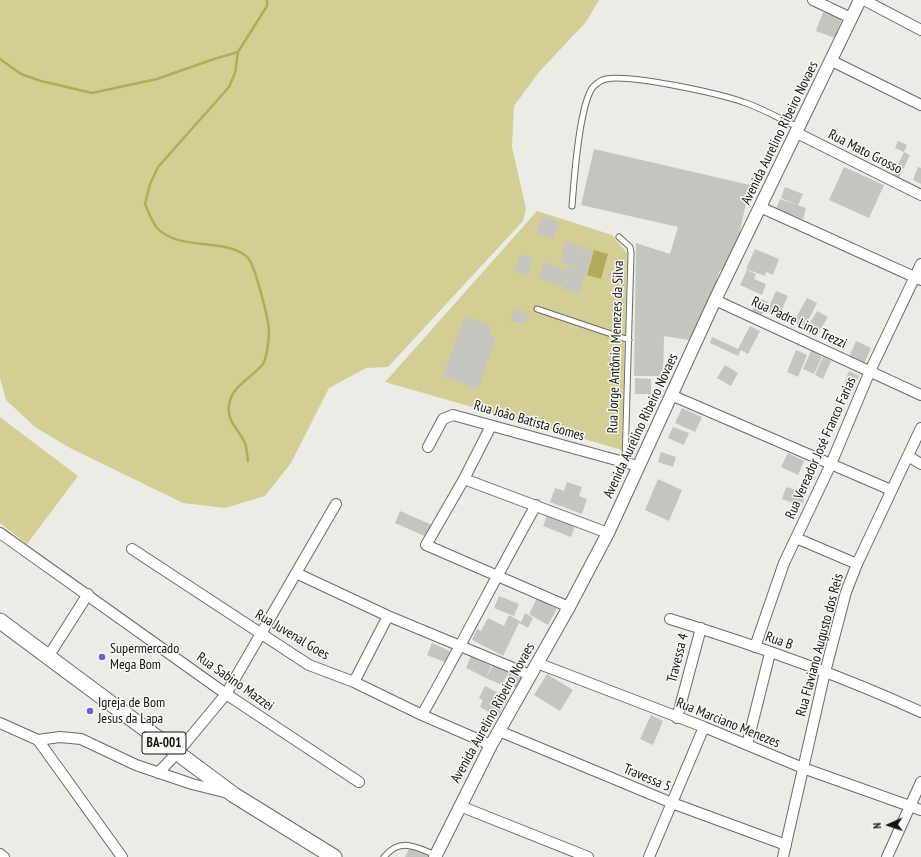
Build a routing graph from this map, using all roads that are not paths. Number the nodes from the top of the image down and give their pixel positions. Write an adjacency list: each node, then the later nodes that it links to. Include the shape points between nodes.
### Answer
1 (813, 0): 4 (street)
2 (860, 0): 4 (street, Avenida Aurelino Ribeiro Novaes)
3 (864, 0): 5 (street)
4 (851, 18): 6 (street, Avenida Aurelino Ribeiro Novaes)
5 (921, 30)
6 (832, 61): 7 (street); 8 (street, Avenida Aurelino Ribeiro Novaes)
7 (921, 105)
8 (798, 130): 9 (street, Rua Mato Grosso); 10 (lane, via 743,102 712,93 640,80 605,79 592,89 585,109 576,156); 11 (street, Avenida Aurelino Ribeiro Novaes)
9 (921, 195)
10 (572, 206)
11 (760, 207): 14 (street); 15 (street, Avenida Aurelino Ribeiro Novaes)
12 (619, 237): 17 (lane, Rua Jorge Antônio Menezes da Silva, via 630,247 631,253)
13 (921, 264): 14 (street, Rua Vereador José Franco Farias)
14 (918, 278): 18 (street, Rua Vereador José Franco Farias)
15 (716, 300): 18 (street, Rua Padre Lino Trezzi); 20 (street, Avenida Aurelino Ribeiro Novaes)
16 (537, 309): 17 (lane)
17 (629, 340): 25 (lane, Rua Jorge Antônio Menezes da Silva)
18 (870, 371): 19 (street, Rua Padre Lino Trezzi); 26 (street, Rua Vereador José Franco Farias)
19 (921, 395)
20 (671, 396): 26 (street); 28 (street, Avenida Aurelino Ribeiro Novaes)
21 (491, 426): 23 (street, Rua João Batista Gomes, via 459,416 446,417); 25 (street, Rua João Batista Gomes); 29 (street)
22 (921, 428): 24 (street, Rua Flaviano Augusto dos Reis)
23 (428, 447)
24 (908, 456): 27 (street); 30 (street, Rua Flaviano Augusto dos Reis)
25 (625, 463): 28 (street, Rua João Batista Gomes)
26 (830, 464): 30 (street); 35 (street, Rua Vereador José Franco Farias)
27 (921, 464)
28 (638, 466): 34 (street, Avenida Aurelino Ribeiro Novaes)
29 (464, 480): 32 (street); 39 (street, via 426,545)
30 (891, 490): 37 (street, Rua Flaviano Augusto dos Reis)
31 (336, 504): 38 (street)
32 (536, 505): 34 (street); 39 (street)
33 (0, 533): 40 (street, Rua Sabino Mazzei)
34 (608, 533): 41 (street, Avenida Aurelino Ribeiro Novaes)
35 (796, 538): 37 (street); 48 (street, Rua Vereador José Franco Farias, via 768,606)
36 (132, 549): 46 (street, Rua Juvenal Goes)
37 (857, 564): 52 (street, Rua Flaviano Augusto dos Reis, via 846,592)
38 (296, 573): 42 (street); 46 (street)
39 (496, 576): 41 (street); 47 (street)
40 (88, 594): 50 (street); 55 (street, Rua Sabino Mazzei)
41 (569, 607): 51 (street, Avenida Aurelino Ribeiro Novaes)
42 (388, 616): 47 (street); 54 (street)
43 (670, 619): 45 (street, Rua B)
44 (0, 621): 50 (main road, BA-001)
45 (701, 628): 48 (street, Rua B); 58 (street, Travessa 4)
46 (260, 634): 54 (street, Rua Juvenal Goes, via 309,664); 55 (street)
47 (461, 646): 53 (street); 57 (street)
48 (755, 647): 49 (street, Rua B)
49 (770, 653): 52 (street, Rua B); 64 (street)
50 (48, 657): 65 (main road, BA-001)
51 (537, 663): 53 (street, Avenida Aurelino Ribeiro Novaes); 58 (street, Rua Marciano Menezes)
52 (825, 672): 56 (street, Rua B); 66 (street, Rua Flaviano Augusto dos Reis)
53 (530, 675): 61 (street, Avenida Aurelino Ribeiro Novaes)
54 (354, 682): 57 (street, Rua Juvenal Goes)
55 (226, 694): 65 (street); 68 (street, Rua Sabino Mazzei)
56 (921, 712)
57 (422, 715): 63 (street, Rua Juvenal Goes)
58 (677, 718): 60 (street, Rua Marciano Menezes)
59 (0, 723): 62 (street)
60 (704, 727): 64 (street, Rua Marciano Menezes); 71 (street)
61 (500, 731): 63 (street, Avenida Aurelino Ribeiro Novaes); 71 (street, Travessa 5)
62 (38, 740): 67 (street, via 60,737 81,739); 79 (street)
63 (491, 745): 73 (street, Avenida Aurelino Ribeiro Novaes)
64 (747, 745): 66 (street, Rua Marciano Menezes)
65 (178, 752): 67 (street); 70 (main road, BA-001)
66 (803, 768): 72 (street, Rua Marciano Menezes); 75 (street, Rua Flaviano Augusto dos Reis)
67 (158, 773): 70 (street)
68 (359, 782)
69 (921, 782): 72 (street)
70 (234, 795): 80 (main road, BA-001)
71 (672, 803): 75 (street, Travessa 5); 83 (street)
72 (910, 805): 74 (street, Rua Marciano Menezes); 85 (street)
73 (460, 806): 77 (street, Avenida Aurelino Ribeiro Novaes); 82 (street)
74 (921, 810)
75 (786, 845): 84 (street, Rua Flaviano Augusto dos Reis)
76 (0, 854): 78 (street)
77 (435, 856): 81 (lane, via 406,845 394,847)
78 (4, 857)
79 (122, 857)
80 (334, 857)
81 (384, 857)
82 (588, 857)
83 (649, 857)
84 (783, 857)
85 (887, 857)

